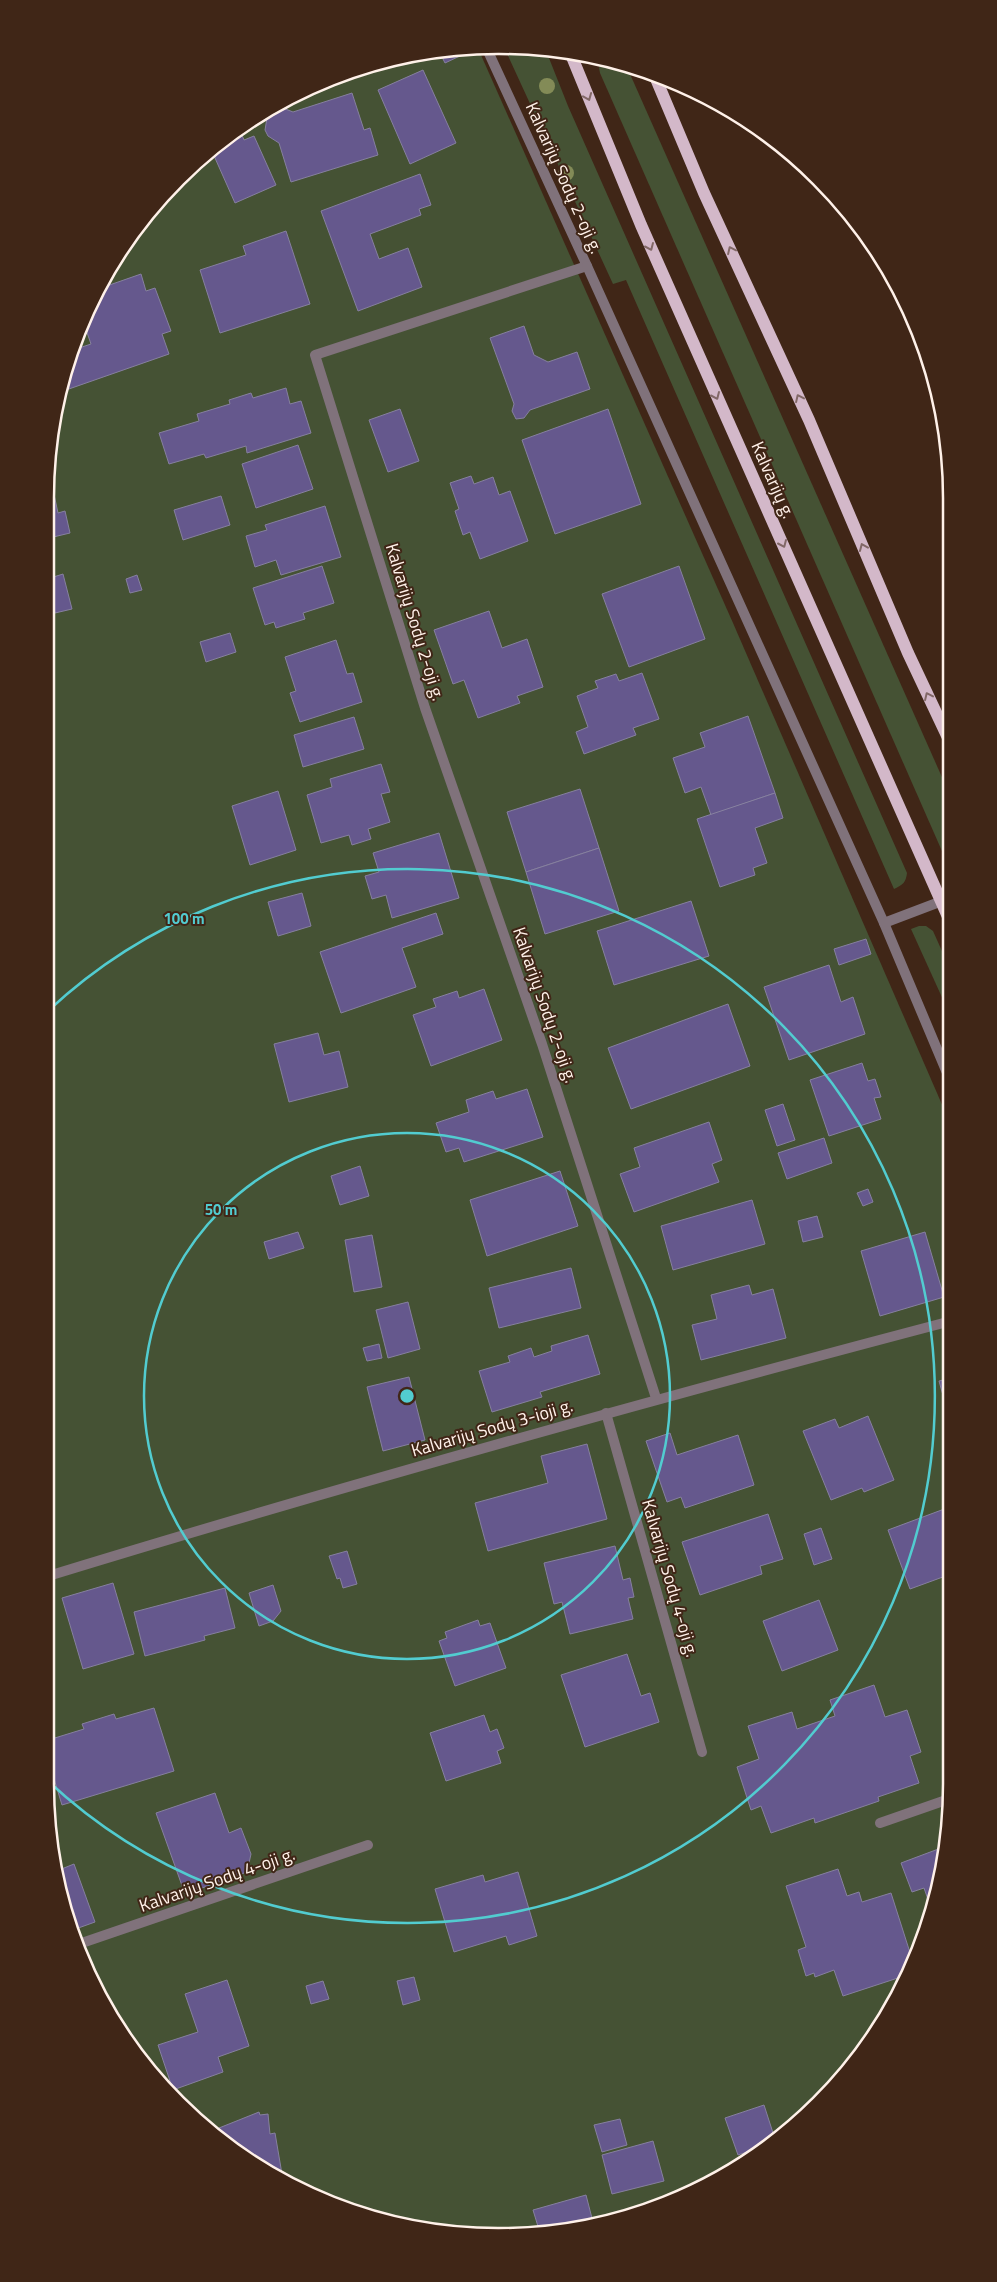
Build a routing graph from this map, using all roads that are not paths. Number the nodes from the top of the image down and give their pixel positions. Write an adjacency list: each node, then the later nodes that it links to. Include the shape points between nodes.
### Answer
1 (490, 54): 4 (street, Kalvarijų Sodų 2-oji g.)
2 (573, 60): 6 (main road, Kalvarijų g., one-way to 6, via 641,225)
3 (658, 84): 5 (main road, one-way to 3)
4 (587, 266): 7 (street); 10 (street, Kalvarijų Sodų 2-oji g., via 315,355 425,708 542,1044)
5 (943, 727)
6 (942, 901): 7 (street)
7 (884, 923): 8 (street)
8 (943, 1063)
9 (943, 1322): 10 (street, Kalvarijų Sodų 3-ioji g.)
10 (656, 1398): 11 (street, Kalvarijų Sodų 3-ioji g.)
11 (606, 1412): 12 (street, Kalvarijų Sodų 3-ioji g.); 13 (street, Kalvarijų Sodų 4-oji g.)
12 (54, 1574)
13 (702, 1752)
14 (942, 1801): 15 (street)
15 (880, 1824)
16 (368, 1845): 17 (street, Kalvarijų Sodų 4-oji g.)
17 (83, 1942)

